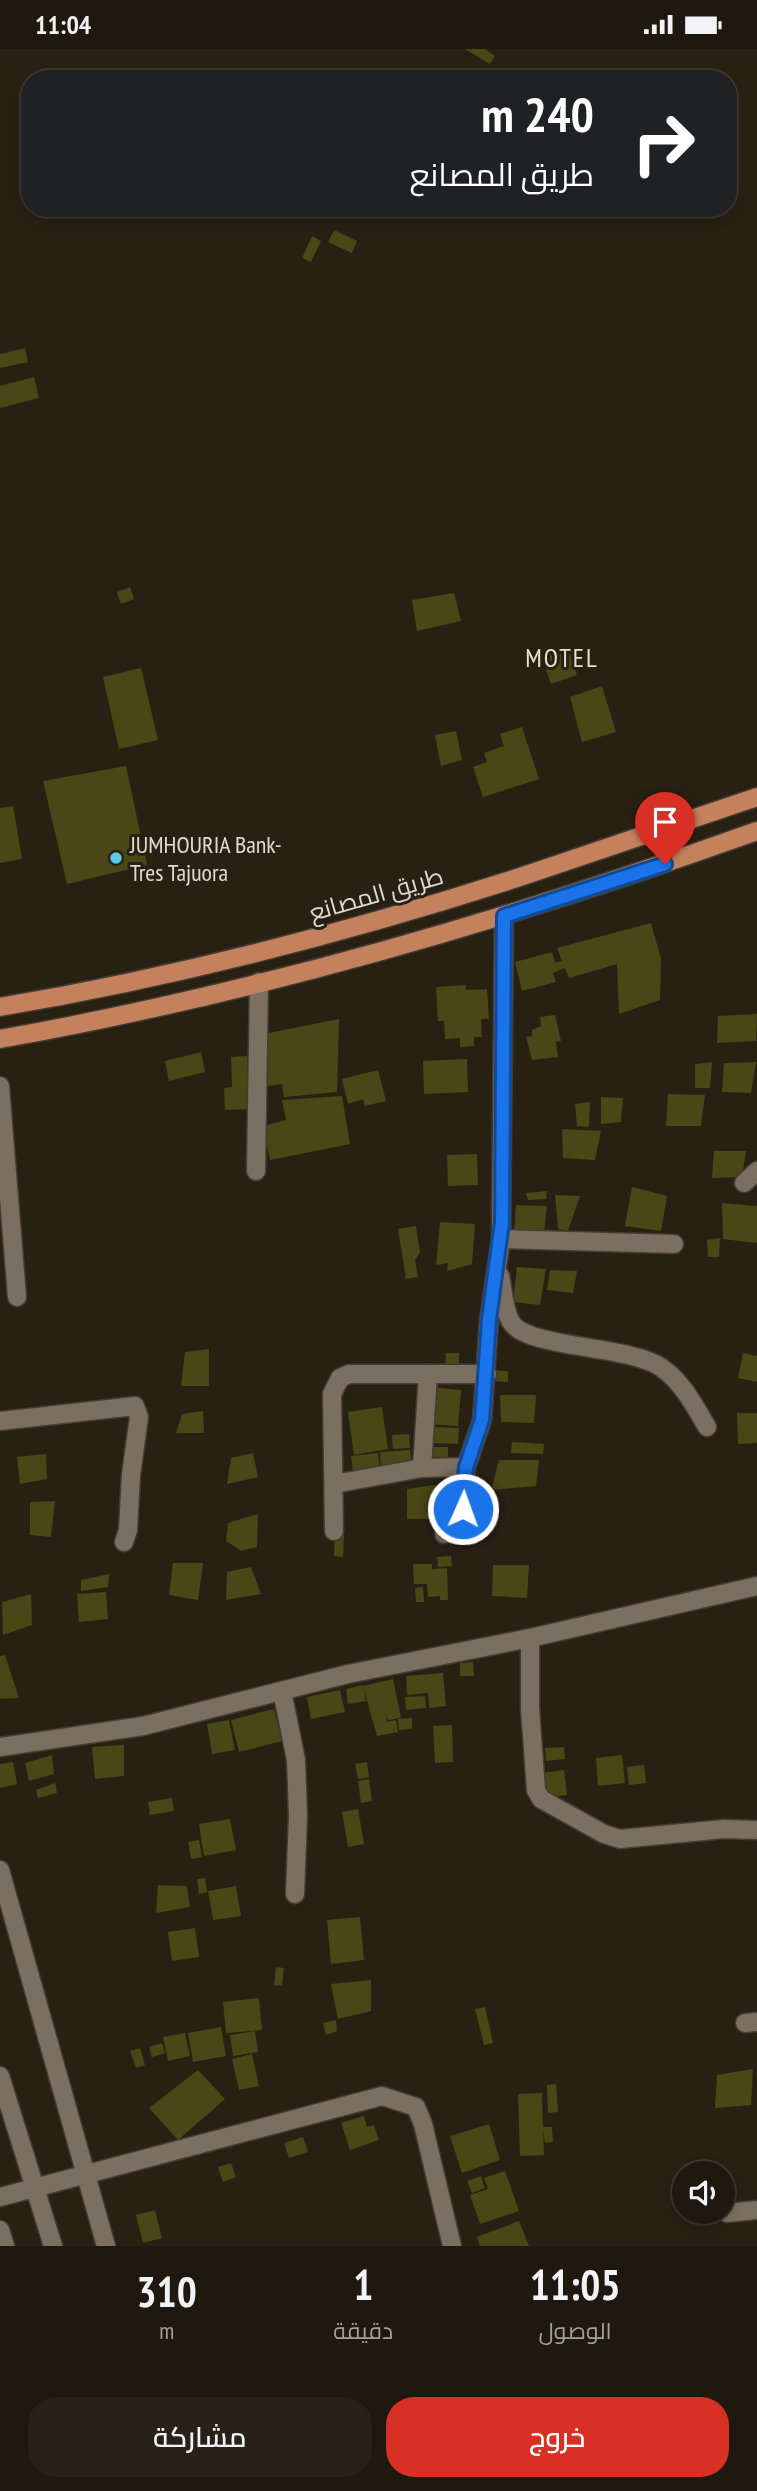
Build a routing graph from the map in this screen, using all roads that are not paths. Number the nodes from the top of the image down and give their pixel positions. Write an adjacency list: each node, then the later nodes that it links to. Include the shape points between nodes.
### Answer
1 (757, 797): 5 (main road, طريق المصانع, via 519,877 256,954)
2 (757, 831): 3 (main road)
3 (504, 916): 4 (main road); 9 (street)
4 (259, 982): 6 (main road); 8 (street)
5 (0, 1007)
6 (0, 1039)
7 (0, 1086): 12 (street)
8 (256, 1171)
9 (501, 1239): 10 (street); 11 (street)
10 (674, 1244)
11 (498, 1265): 14 (street); 16 (street, via 510,1321 517,1329 529,1336 609,1350 661,1366 683,1386)
12 (17, 1297)
13 (428, 1374): 14 (street); 18 (street); 19 (street, via 349,1374 340,1378 332,1394)
14 (487, 1374): 17 (street, via 482,1420)
15 (0, 1421): 22 (street, via 135,1406 139,1417)
16 (707, 1427)
17 (466, 1467): 18 (street); 21 (street, via 463,1509)
18 (422, 1468): 19 (street)
19 (334, 1484): 20 (street)
20 (334, 1531)
21 (444, 1534)
22 (124, 1542)
23 (757, 1585): 24 (street)
24 (530, 1638): 25 (street); 27 (street, via 530,1708 536,1790 541,1799 620,1839)
25 (282, 1691): 26 (street, via 143,1725); 29 (street, via 296,1760)
26 (0, 1747)
27 (757, 1830)
28 (0, 1870): 31 (street)
29 (295, 1894)
30 (0, 2076): 32 (street)
31 (85, 2173): 32 (street); 39 (street); 40 (street, via 382,2096 416,2107)
32 (35, 2188): 33 (street); 38 (street)
33 (0, 2197)
34 (757, 2210): 35 (street)
35 (735, 2212)
36 (0, 2230): 37 (street)
37 (5, 2246)
38 (53, 2246)
39 (106, 2246)
40 (453, 2246)

